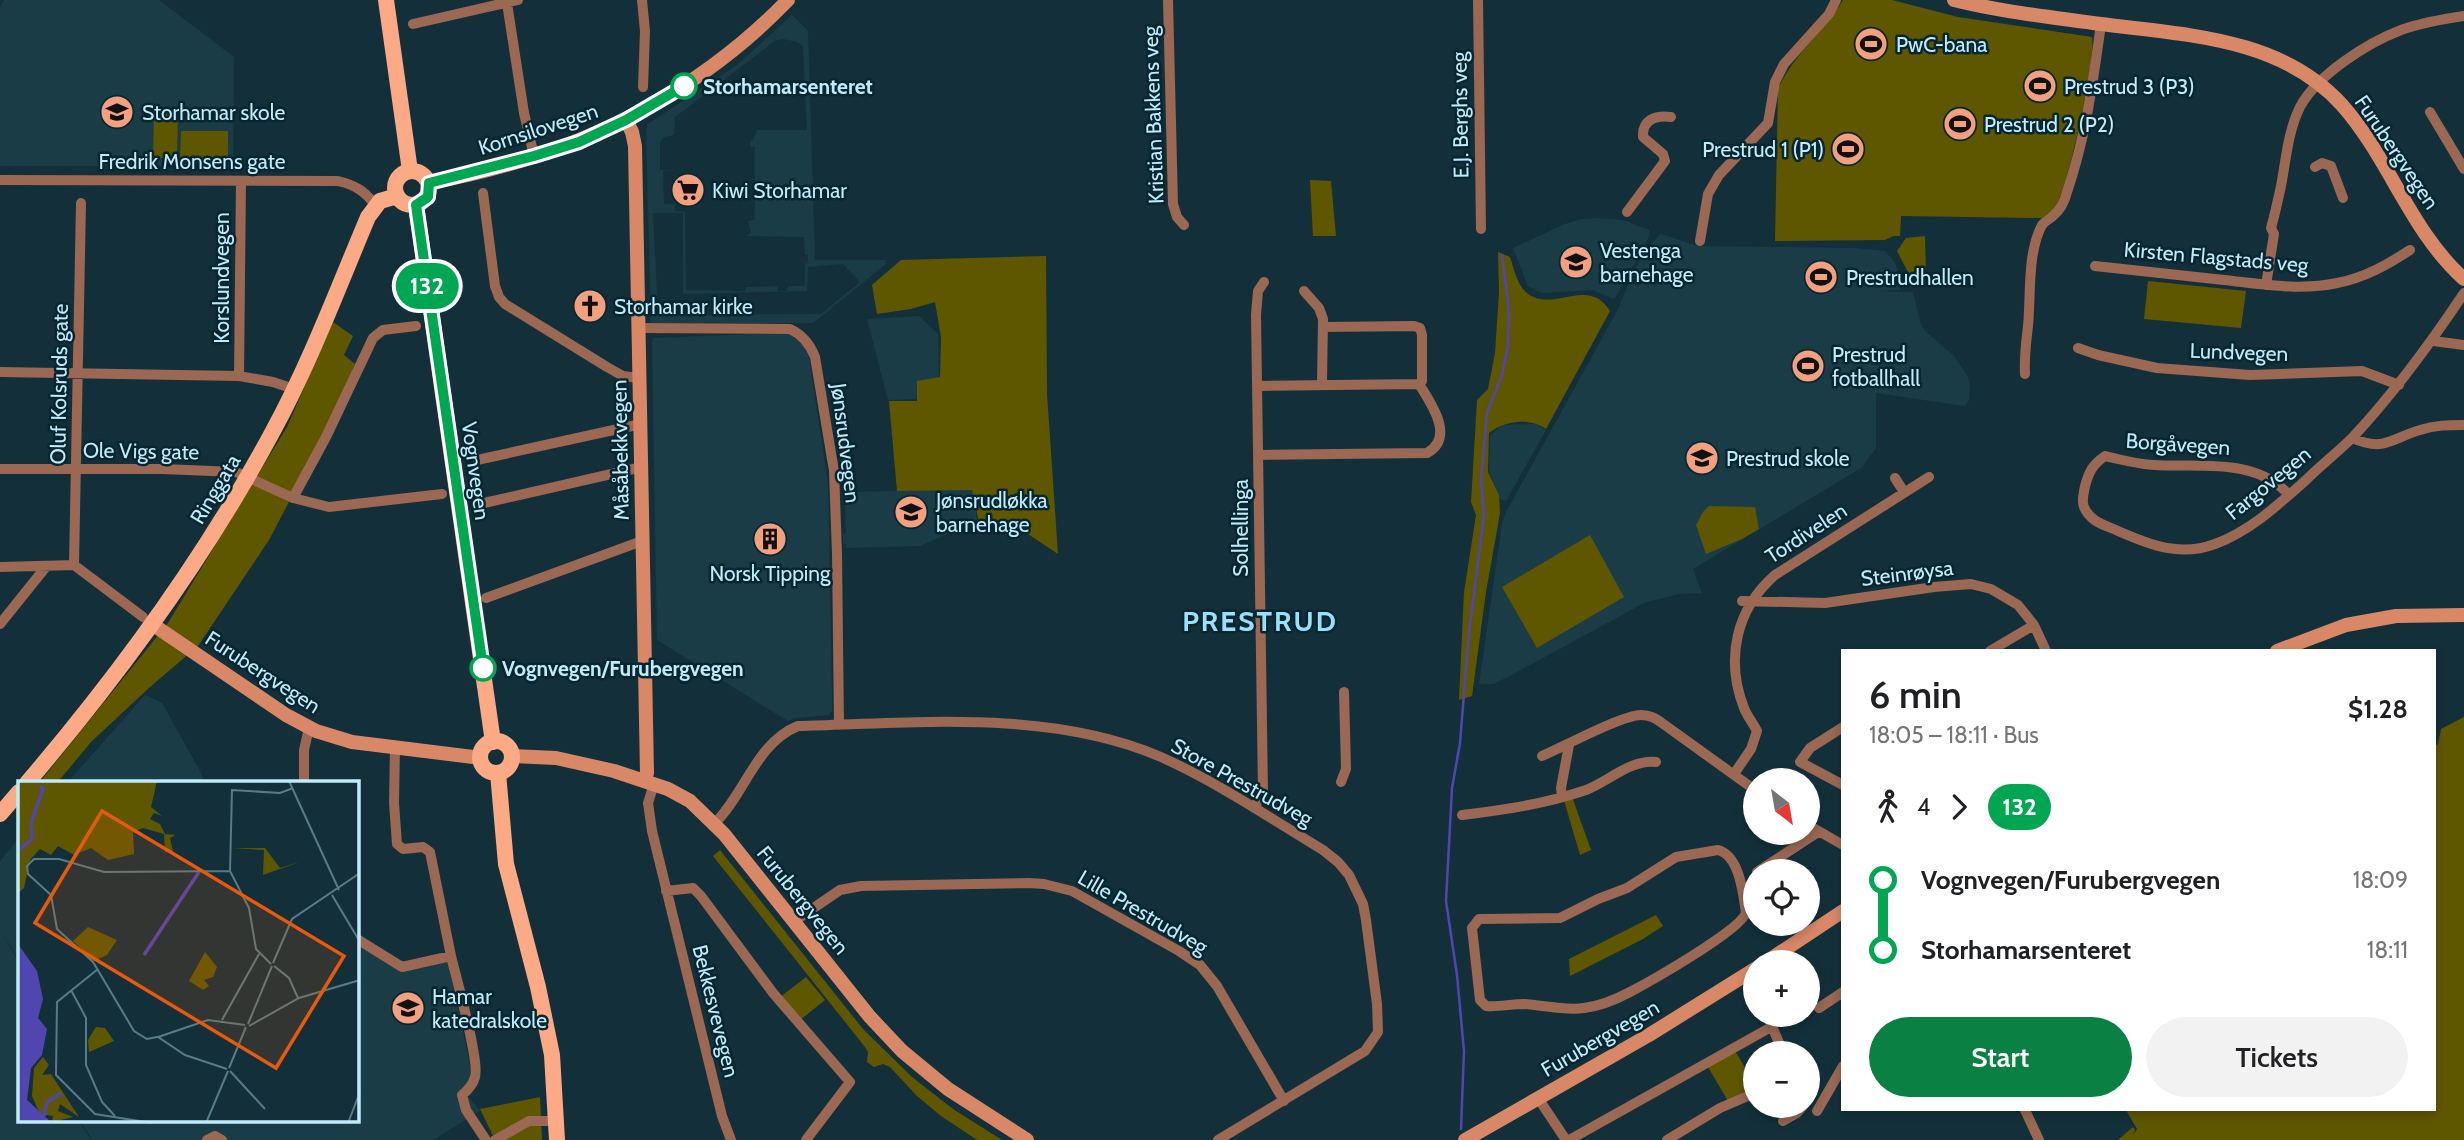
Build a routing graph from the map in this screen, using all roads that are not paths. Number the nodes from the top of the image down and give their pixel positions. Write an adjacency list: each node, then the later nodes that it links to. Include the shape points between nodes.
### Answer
1 (386, 0): 20 (main road)
2 (642, 0): 13 (street)
3 (788, 0): 16 (main road, Kornsilovegen, via 687,84)
4 (1168, 0): 31 (street, Kristian Bakkens veg, via 1173,204)
5 (1478, 0): 32 (street, E.J. Berghs veg)
6 (1836, 0): 33 (street, via 1784,64 1775,82 1768,122 1707,194)
7 (1954, 0): 11 (main road, Furubergvegen)
8 (512, 1): 10 (street); 17 (street, via 524,113)
9 (2464, 16): 12 (street, via 2401,30 2358,53)
10 (413, 24)
11 (2101, 24): 12 (main road, Furubergvegen, via 2250,48 2281,60); 49 (street, via 2077,160 2062,205 2043,224 2036,247)
12 (2318, 84): 36 (main road, Furubergvegen, via 2353,118 2433,244); 38 (street, via 2300,107 2291,132 2271,228 2274,234)
13 (643, 87)
14 (2430, 112): 19 (street)
15 (1671, 117): 30 (street, via 1655,116 1643,128 1643,137 1663,153 1665,161)
16 (626, 120): 17 (main road, Kornsilovegen); 43 (main road, Måsåbekkvegen, via 635,146)
17 (534, 156): 23 (main road, Kornsilovegen)
18 (2315, 167): 26 (street, via 2322,163 2331,166)
19 (2464, 169)
20 (410, 171): 23 (main road, via 421,173); 25 (main road, via 396,181)
21 (0, 180): 22 (street, Fredrik Monsens gate)
22 (241, 181): 28 (street, Fredrik Monsens gate, via 338,181 354,185); 50 (street, Korslundvegen)
23 (429, 183): 29 (main road, via 428,197)
24 (483, 193): 51 (street, via 499,297 615,372)
25 (397, 196): 28 (main road); 29 (main road)
26 (2343, 198)
27 (80, 203): 48 (street, Oluf Kolsruds gate)
28 (375, 205): 56 (main road, Ringgata)
29 (416, 205): 91 (main road, Vognvegen)
30 (1627, 212)
31 (1184, 225)
32 (1481, 229)
33 (1700, 241)
34 (2410, 250): 38 (street, Kirsten Flagstads veg, via 2375,271 2336,283)
35 (2095, 266): 38 (street, Kirsten Flagstads veg)
36 (2464, 279)
37 (1264, 282): 55 (street, Solhellinga, via 1256,315)
38 (2266, 285)
39 (1304, 291): 42 (street, via 1319,308)
40 (2464, 293): 44 (street, Fargovegen)
41 (416, 326): 72 (street, via 383,330 373,338)
42 (1323, 327): 52 (street); 53 (street, via 1420,328 1423,377)
43 (638, 328): 51 (main road, Måsåbekkvegen); 88 (street, Jønsrudvegen, via 790,329 812,349 834,471)
44 (2432, 341): 45 (street); 54 (street, Fargovegen)
45 (2464, 345)
46 (2078, 348): 54 (street, Lundvegen, via 2157,368 2250,374 2362,371)
47 (0, 372): 48 (street)
48 (78, 374): 50 (street); 65 (street, Oluf Kolsruds gate)
49 (2025, 374)
50 (239, 376): 56 (street)
51 (639, 378): 57 (main road, Måsåbekkvegen)
52 (1322, 384): 53 (street); 55 (street)
53 (1419, 384): 60 (street, Solhellinga, via 1440,427 1438,443 1427,453)
54 (2399, 385): 59 (street, Fargovegen)
55 (1258, 386): 60 (street, Solhellinga)
56 (294, 389): 66 (main road, Ringgata)
57 (641, 424): 61 (street); 63 (main road, Måsåbekkvegen)
58 (2464, 425): 59 (street, via 2420,430 2376,445)
59 (2351, 438): 71 (street, Fargovegen)
60 (1259, 455): 108 (street, Solhellinga, via 1263,792)
61 (477, 460)
62 (2099, 460): 71 (street, Borgåvegen, via 2105,456 2152,465 2241,468); 71 (street, Fargovegen, via 2090,470 2084,508 2099,523 2161,548 2201,548 2229,539)
63 (642, 467): 73 (street); 74 (main road, Måsåbekkvegen)
64 (0, 469): 65 (street, Ole Vigs gate)
65 (77, 470): 66 (street, Ole Vigs gate, via 202,470); 75 (street, Oluf Kolsruds gate)
66 (248, 477): 72 (street, Ole Vigs gate); 81 (main road, Ringgata, via 202,552)
67 (1929, 477): 69 (street, Tordivelen)
68 (1895, 478): 69 (street)
69 (1904, 492): 79 (street, Tordivelen, via 1775,575)
70 (442, 494): 72 (street, Ole Vigs gate, via 329,507)
71 (2289, 495)
72 (293, 498)
73 (484, 503)
74 (642, 541): 78 (street); 103 (main road, Måsåbekkvegen)
75 (74, 565): 77 (street); 81 (street)
76 (0, 567): 77 (street)
77 (45, 568): 82 (street)
78 (486, 598)
79 (1747, 601): 83 (street, Steinrøysa, via 1825,603 1971,584 1992,589 2018,605); 99 (street, Tordivelen, via 1734,665 1745,709 1757,731)
80 (2464, 615): 86 (main road, via 2417,614 2346,625)
81 (148, 620): 89 (main road, Furubergvegen); 100 (main road, Ringgata)
82 (0, 624)
83 (2034, 625): 84 (street); 85 (street, Steinrøysa)
84 (1993, 649)
85 (2045, 649)
86 (2282, 649)
87 (1344, 692): 104 (street, via 1346,769)
88 (839, 725): 108 (street, Store Prestrudveg, via 1010,723 1090,734 1160,757); 111 (street, Store Prestrudveg, via 798,726 775,739 732,806)
89 (309, 728): 93 (main road, Furubergvegen, via 340,739); 101 (street)
90 (1841, 728): 105 (street, via 1810,748 1800,762)
91 (493, 742): 94 (main road, via 506,745); 96 (main road, via 485,746)
92 (1569, 745): 95 (street); 99 (street, via 1633,716 1652,717); 107 (street)
93 (395, 748): 96 (main road, Furubergvegen); 123 (street, via 397,844 430,852)
94 (512, 756): 98 (main road, via 509,768); 103 (main road, Furubergvegen, via 556,758)
95 (1542, 757)
96 (481, 758): 98 (main road, via 486,769)
97 (1656, 762): 107 (street, via 1642,762)
98 (498, 773): 135 (main road, via 506,864 547,1025)
99 (1734, 774): 102 (street)
100 (28, 781)
101 (304, 781)
102 (1743, 781)
103 (649, 782): 111 (main road, Furubergvegen, via 690,801); 118 (street, Bekkesvevegen, via 652,831)
104 (1341, 782)
105 (1841, 784)
106 (18, 793): 109 (main road)
107 (1562, 797): 110 (street)
108 (1254, 808): 131 (street, Store Prestrudveg, via 1323,850 1349,875 1363,904 1377,1004 1378,1032 1365,1051)
109 (0, 814)
110 (1462, 815)
111 (714, 824): 120 (main road, Furubergvegen)
112 (1820, 833): 113 (street)
113 (1841, 844)
114 (1798, 845): 115 (street)
115 (1776, 859)
116 (1743, 879): 117 (street)
117 (1739, 881): 117 (street, via 1724,851 1701,851 1676,857 1627,888 1560,918 1479,919 1472,928 1480,1000 1486,1006 1580,1009 1630,992 1700,951 1744,918)
118 (666, 891): 142 (street, Bekkesvevegen); 143 (street, Bekkesvevegen, via 693,888 701,896 765,984 850,1082)
119 (1841, 912): 122 (main road)
120 (793, 922): 131 (street, Lille Prestrudveg, via 840,890 861,886 1029,883 1072,891 1180,951 1207,972); 144 (main road, Furubergvegen, via 902,1051 948,1089)
121 (359, 940): 123 (street, via 402,967)
122 (1784, 950)
123 (452, 956): 139 (street, via 475,1057 476,1076 462,1095 466,1110)
124 (1743, 977): 129 (main road, Furubergvegen)
125 (1841, 993): 126 (street)
126 (1820, 1007)
127 (1771, 1027): 147 (street)
128 (1841, 1069): 132 (street)
129 (1538, 1098): 146 (main road, Furubergvegen); 147 (street)
130 (1743, 1098): 148 (street)
131 (1284, 1101): 145 (street, Store Prestrudveg)
132 (1820, 1106)
133 (2025, 1111): 149 (street)
134 (1788, 1118): 136 (street)
135 (557, 1121): 140 (street, via 529,1121); 141 (main road)
136 (1783, 1121)
137 (207, 1140): 138 (street, via 215,1136)
138 (222, 1140)
139 (486, 1140)
140 (495, 1140)
141 (557, 1140)
142 (731, 1140)
143 (806, 1140)
144 (1027, 1140)
145 (1218, 1140)
146 (1465, 1140)
147 (1567, 1140)
148 (1667, 1140)
149 (2039, 1140)

